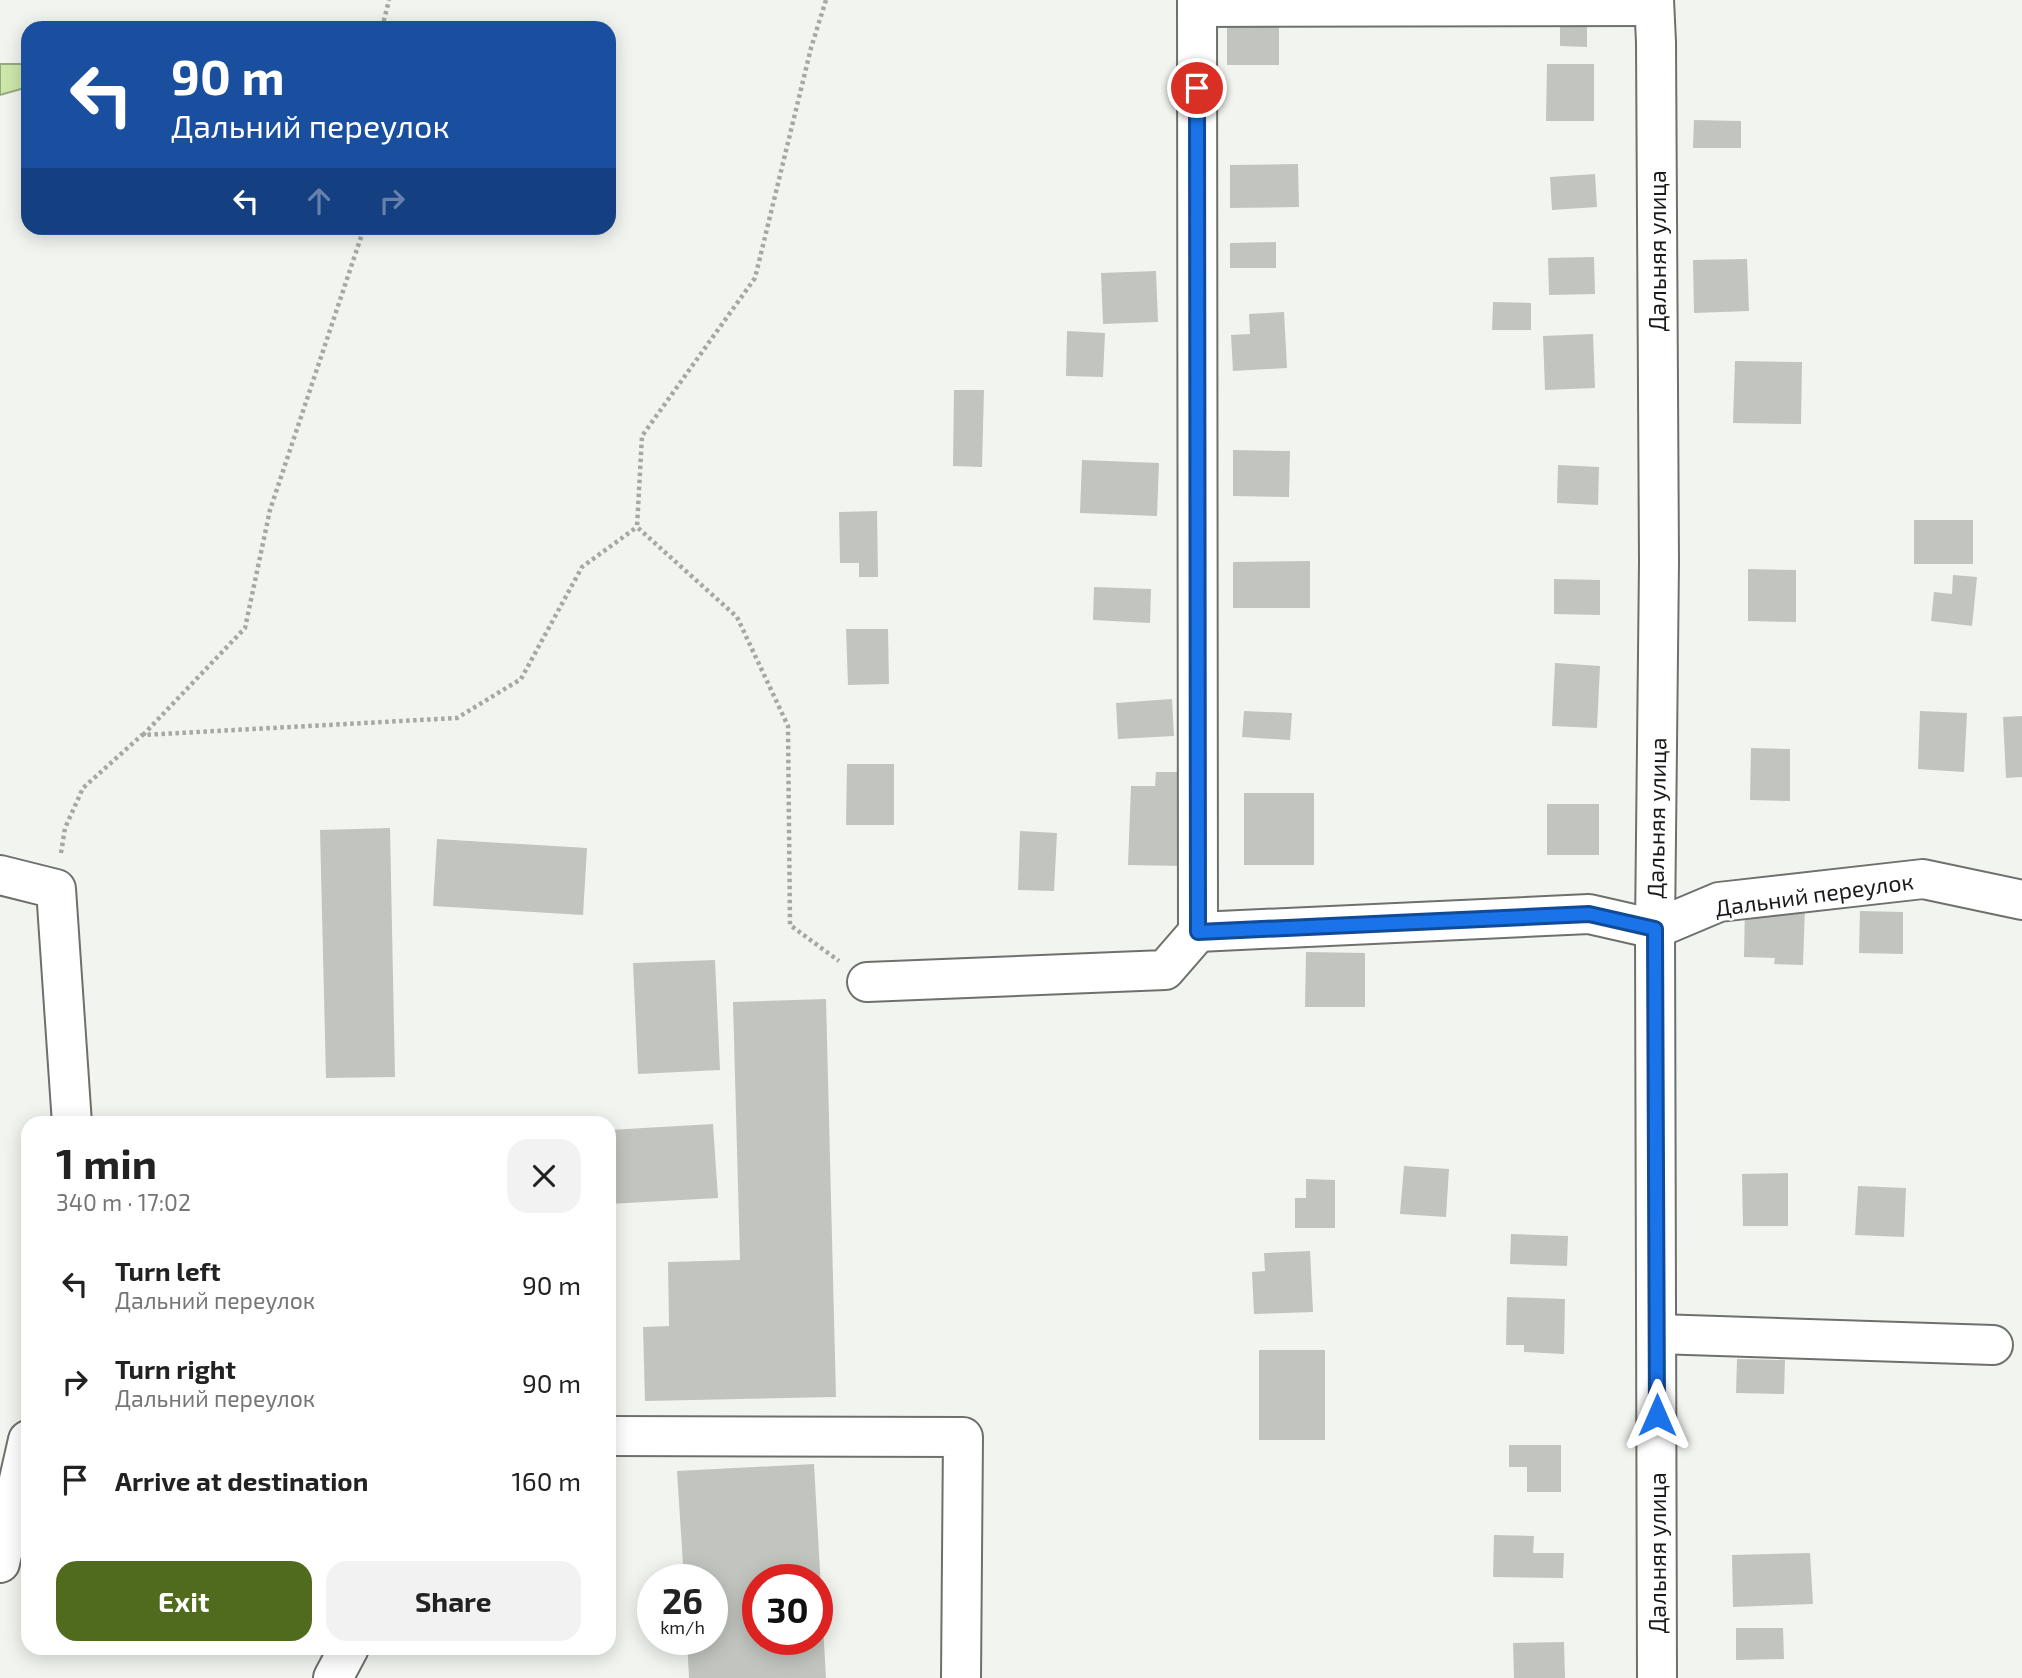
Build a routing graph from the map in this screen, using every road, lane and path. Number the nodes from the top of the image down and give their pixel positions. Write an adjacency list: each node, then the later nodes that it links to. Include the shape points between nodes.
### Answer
1 (389, 0): 5 (path)
2 (826, 0): 7 (path, via 755,278 642,436)
3 (1197, 3): 4 (street); 13 (street)
4 (1654, 3): 12 (street, Дальняя улица, via 1659,535)
5 (384, 21)
6 (362, 235): 8 (path, via 270,510 245,628)
7 (637, 527): 8 (path, via 582,567 521,679 457,718); 14 (path, via 737,617 788,726 790,925)
8 (142, 735): 10 (path, via 83,788 65,828)
9 (0, 875): 10 (street)
10 (56, 889): 15 (street)
11 (2022, 900): 12 (street, Дальний переулок, via 1923,879 1719,902)
12 (1655, 929): 13 (street, via 1589,914); 16 (street, Дальняя улица)
13 (1198, 932): 14 (street, via 1165,970)
14 (867, 982)
15 (71, 1116)
16 (1657, 1334): 17 (street); 24 (street, Дальняя улица)
17 (1993, 1345)
18 (616, 1436): 23 (street, via 963,1437)
19 (21, 1471): 20 (street)
20 (0, 1563)
21 (345, 1655): 22 (street)
22 (333, 1678)
23 (961, 1678)
24 (1657, 1678)

